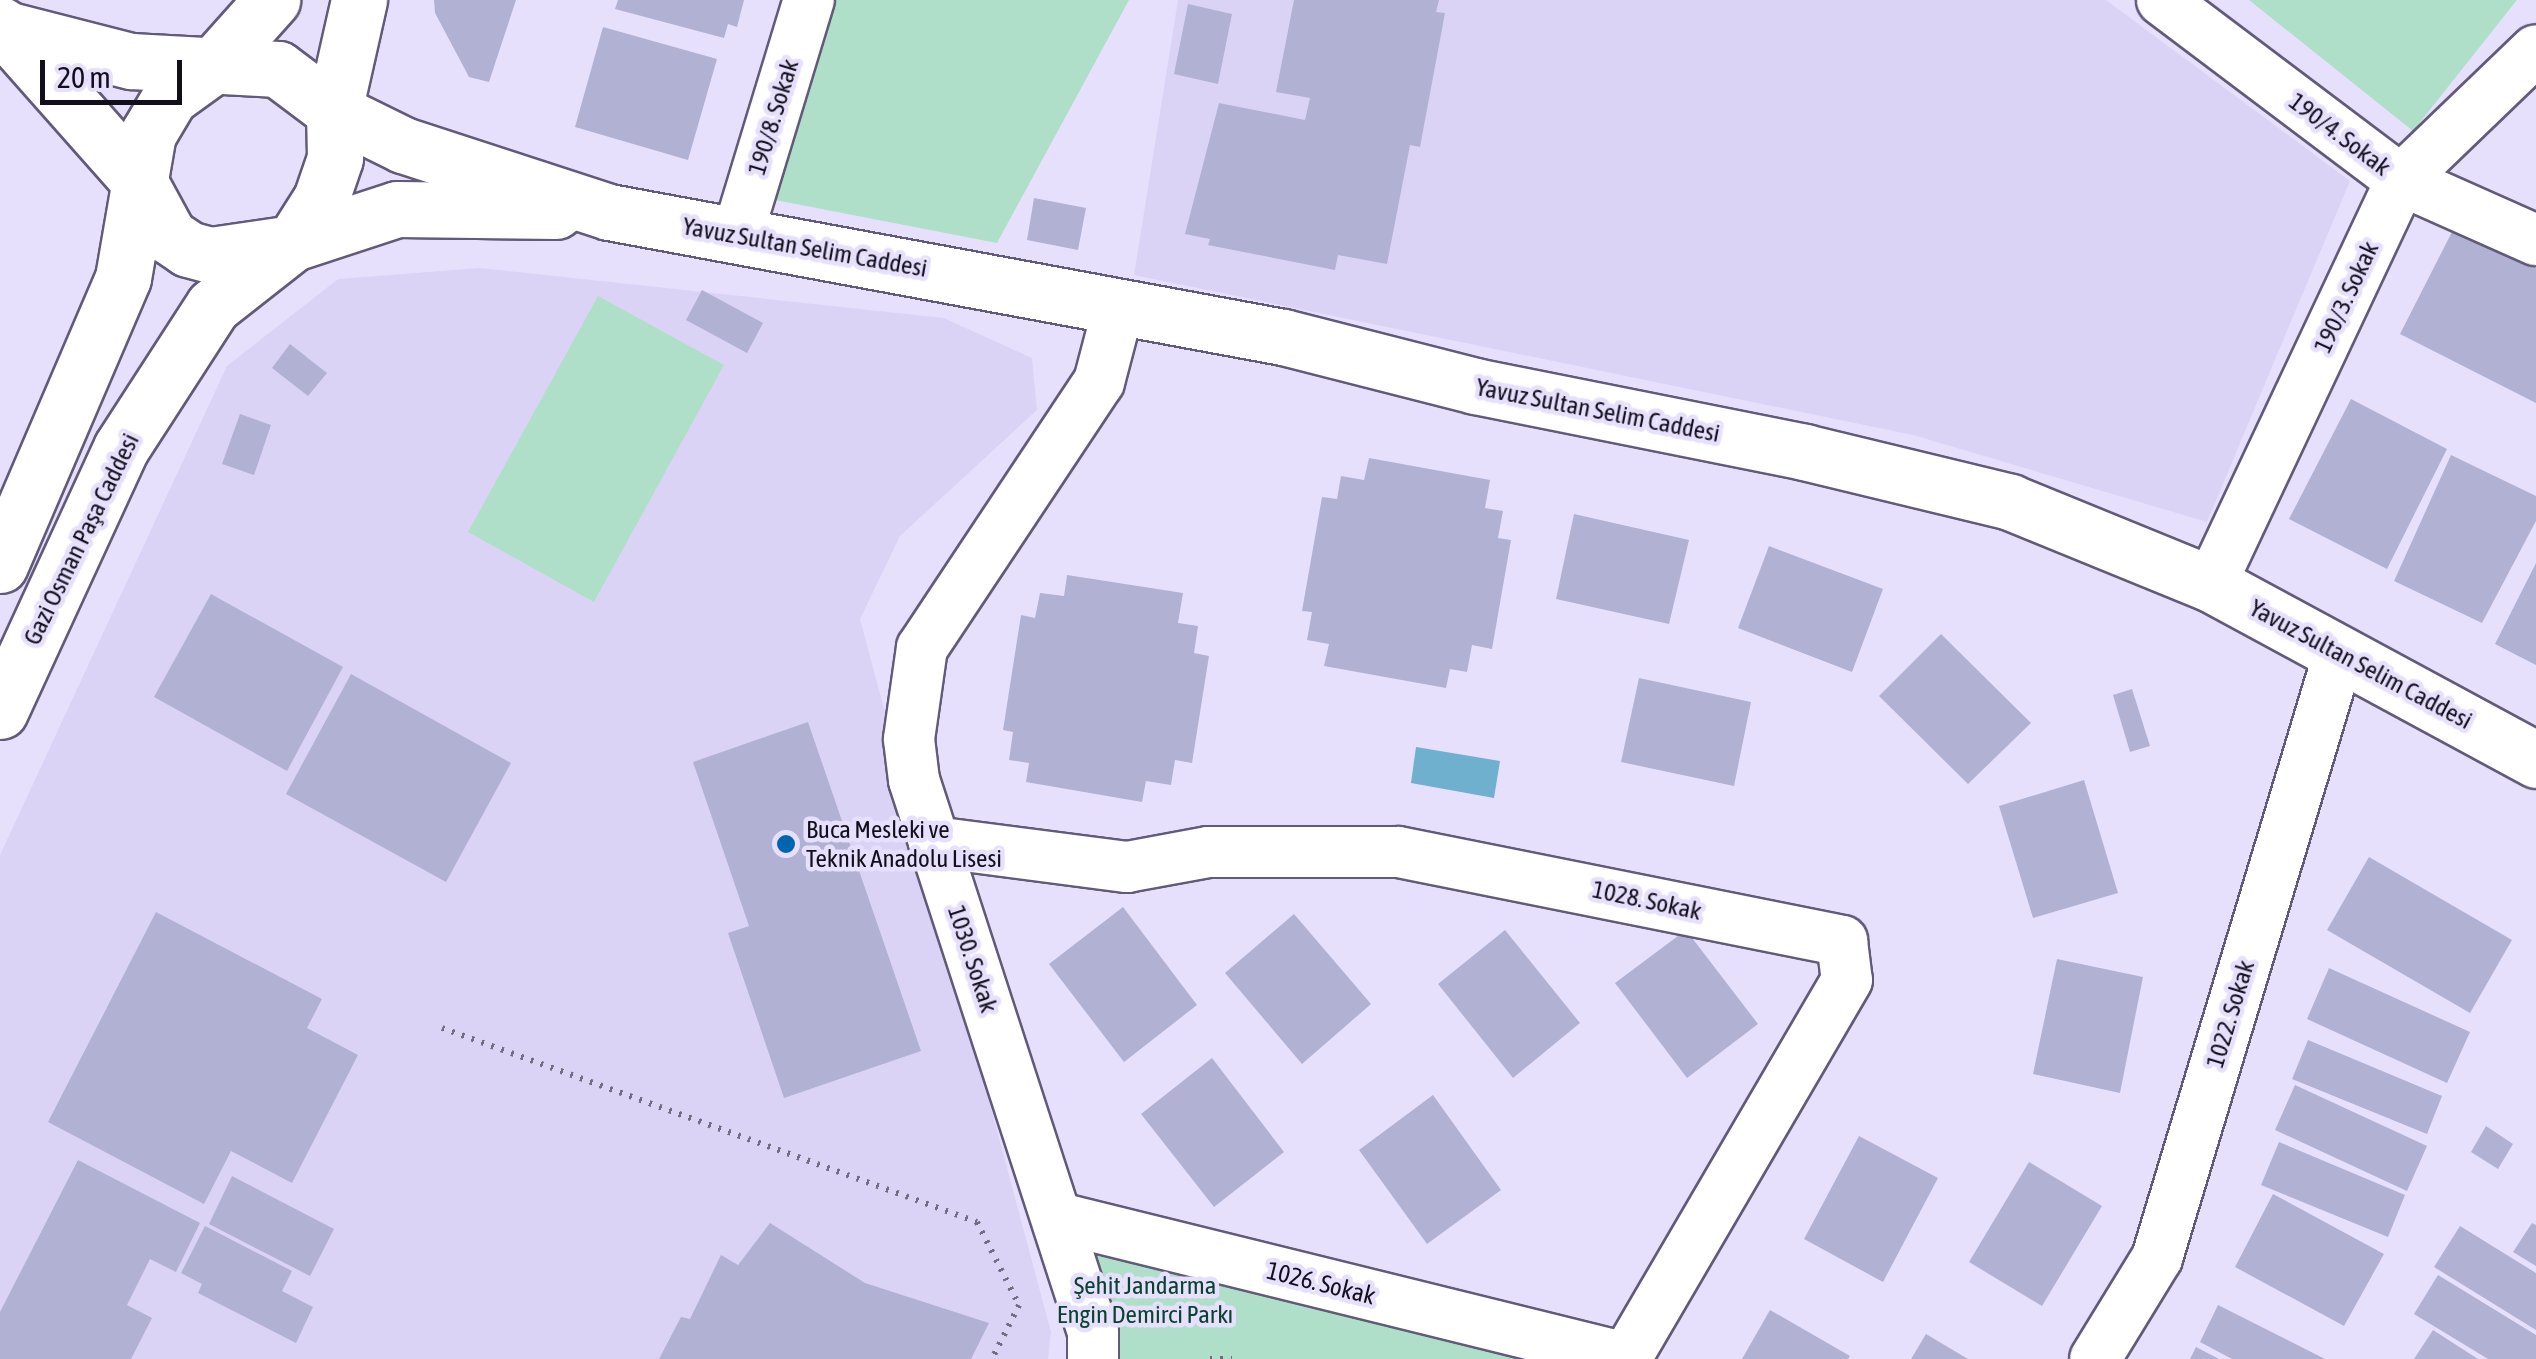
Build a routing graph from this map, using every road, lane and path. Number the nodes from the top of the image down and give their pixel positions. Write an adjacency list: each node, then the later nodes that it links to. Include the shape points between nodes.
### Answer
1 (272, 0): 7 (main road)
2 (359, 0): 8 (main road)
3 (809, 0): 12 (street, 190/8. Sokak)
4 (2162, 0): 9 (street, 190/4. Sokak)
5 (4, 27): 7 (main road, Yavuz Sultan Selim Caddesi, via 131,61); 10 (main road)
6 (2533, 57): 9 (street, 190/3. Sokak)
7 (214, 66): 8 (main road, Yavuz Sultan Selim Caddesi, via 278,69); 10 (main road, via 170,96 148,134)
8 (334, 110): 11 (main road, Yavuz Sultan Selim Caddesi, via 403,144); 14 (main road, via 335,158 321,200)
9 (2402, 180): 13 (street, 190/4. Sokak); 17 (street, 190/3. Sokak)
10 (139, 181): 14 (main road, via 155,218 188,249 211,254); 16 (main road, via 123,278)
11 (609, 212): 12 (main road, Yavuz Sultan Selim Caddesi); 14 (main road, Yavuz Sultan Selim Caddesi, via 396,210)
12 (738, 233): 15 (main road, Yavuz Sultan Selim Caddesi)
13 (2536, 240)
14 (292, 243): 19 (main road, Gazi Osman Paşa Caddesi, via 213,306 121,448)
15 (1119, 306): 17 (main road, Yavuz Sultan Selim Caddesi, via 2010,502); 21 (street, 1030. Sokak, via 1099,382 922,648 909,739)
16 (0, 566)
17 (2211, 584): 18 (main road, Yavuz Sultan Selim Caddesi)
18 (2338, 657): 20 (main road, Yavuz Sultan Selim Caddesi); 29 (street, 1022. Sokak, via 2157,1258)
19 (0, 711)
20 (2536, 760)
21 (934, 842): 23 (street, 1030. Sokak); 24 (street, 1028. Sokak, via 1127,867 1208,852 1398,852 1842,941 1846,980 1626,1358)
22 (442, 1028): 25 (path, via 976,1222 1019,1305)
23 (1058, 1218): 24 (street, 1026. Sokak); 26 (street, 1030. Sokak, via 1093,1332)
24 (1581, 1353)
25 (992, 1359)
26 (1093, 1359)
27 (1210, 1359): 28 (path)
28 (1232, 1359)
29 (2095, 1359)

